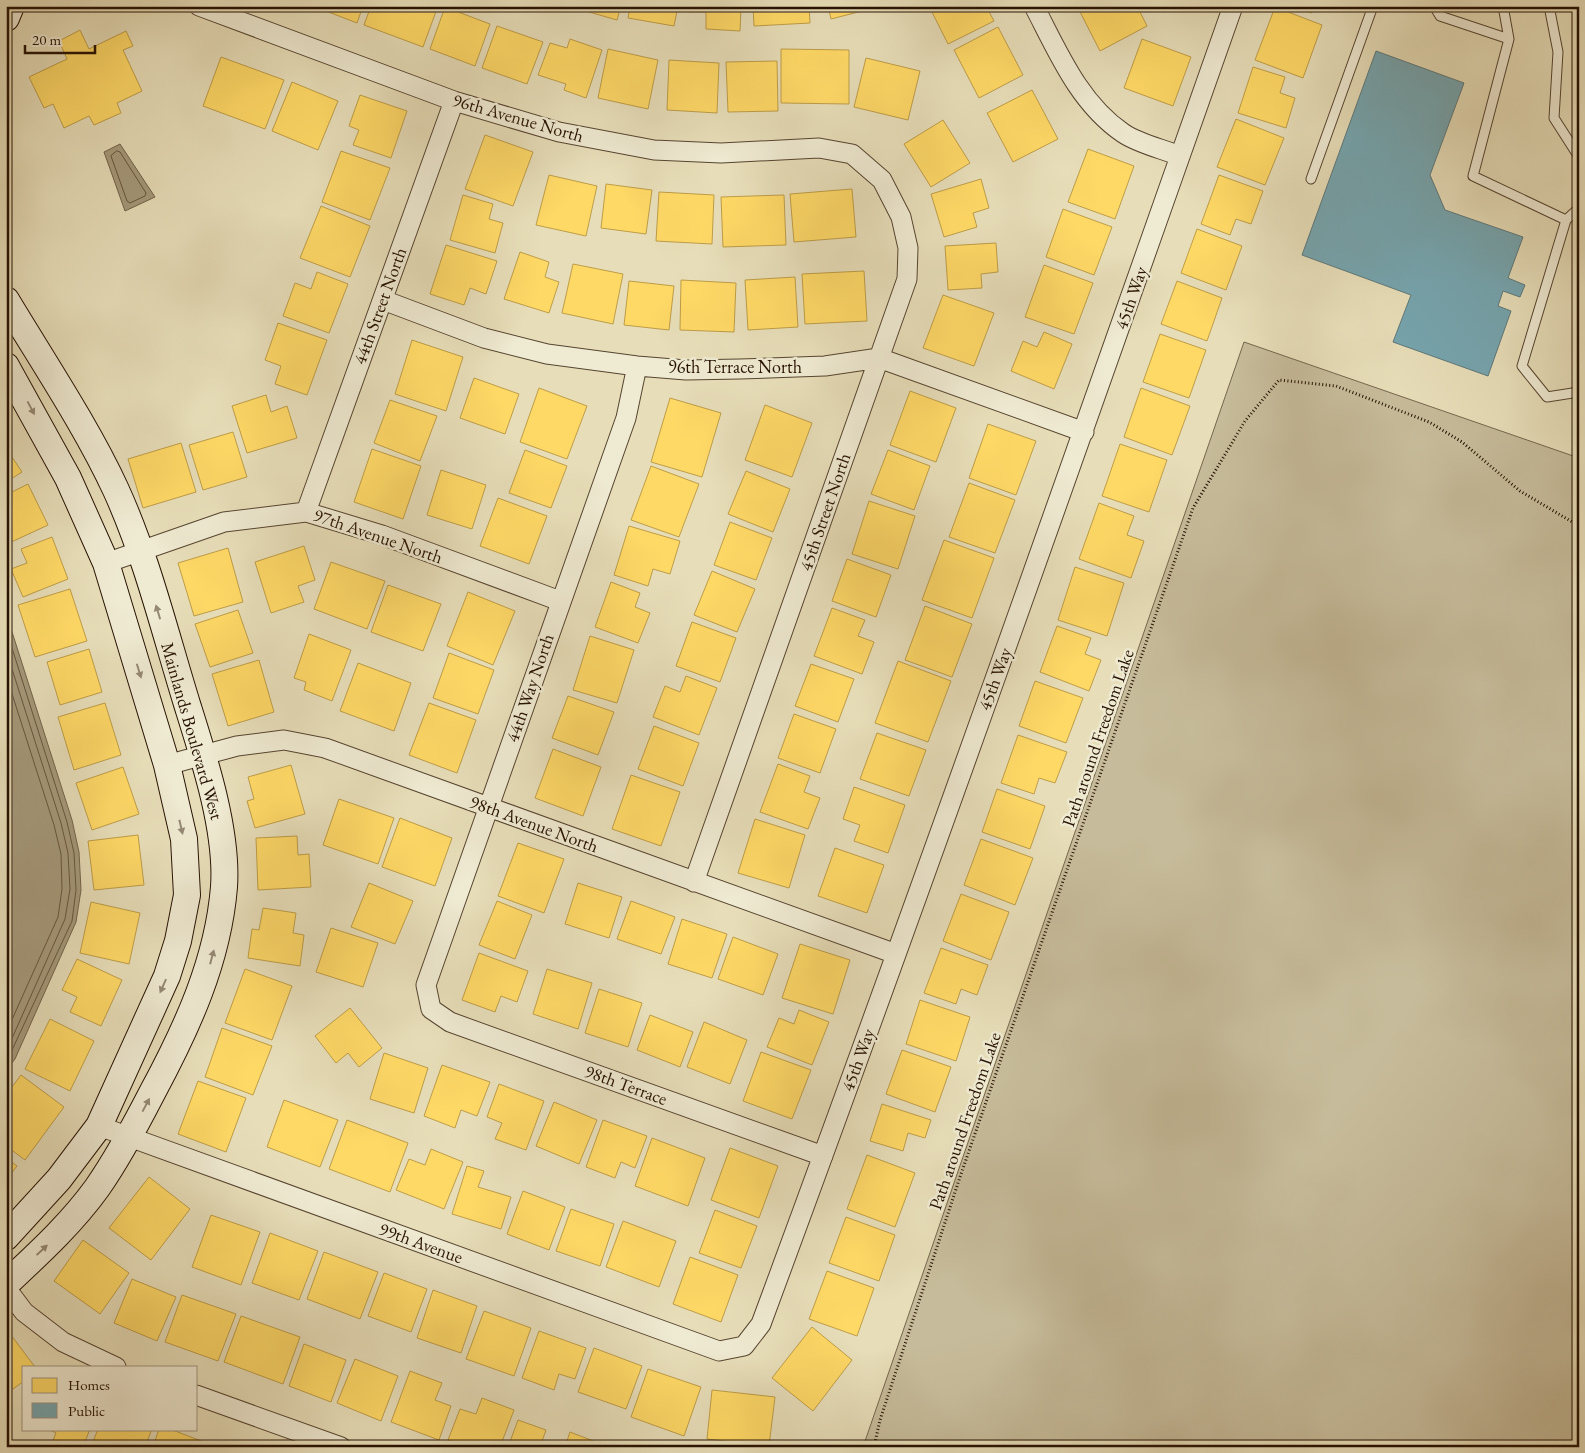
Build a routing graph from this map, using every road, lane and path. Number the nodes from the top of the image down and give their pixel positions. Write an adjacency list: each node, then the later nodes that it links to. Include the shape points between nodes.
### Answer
1 (10, 6): 9 (street)
2 (199, 6): 11 (street, 96th Avenue North)
3 (1034, 6): 13 (street, via 1090,104 1124,134)
4 (1233, 6): 13 (street, 45th Way)
5 (1372, 6): 15 (lane)
6 (1434, 6): 10 (lane, via 1440,16)
7 (1502, 6): 10 (lane)
8 (1549, 6): 14 (lane, via 1558,52 1554,118)
9 (6, 18)
10 (1508, 39): 17 (lane, via 1473,176)
11 (454, 101): 12 (street, 96th Avenue North, via 559,132 654,150 721,153 819,148); 19 (street, 44th Street North)
12 (852, 154): 20 (street, 45th Street North, via 882,180 901,216 908,248 907,279)
13 (1180, 156): 24 (street, 45th Way)
14 (1579, 157)
15 (1311, 179)
16 (1579, 208): 17 (lane)
17 (1566, 220): 23 (lane, via 1522,366 1547,397)
18 (6, 300): 27 (street, Mainlands Boulevard West, via 112,482)
19 (382, 300): 22 (street, 96th Terrace North, via 484,338 546,354); 25 (street, 44th Street North)
20 (879, 358): 22 (street, 96th Terrace North, via 825,366 740,369 686,370); 24 (street, 96th Terrace North); 33 (street, 45th Street North)
21 (6, 366): 28 (street, Mainlands Boulevard West, one-way to 28, via 68,478)
22 (637, 366): 29 (street, 44th Way North, via 626,418)
23 (1579, 392)
24 (1084, 432): 34 (street, 45th Way)
25 (306, 512): 27 (street, 97th Avenue North, via 224,522); 29 (street, 97th Avenue North, via 382,535)
26 (1579, 526): 45 (path, Path around Freedom Lake, via 1520,491 1462,442 1429,422 1336,386 1279,380 1245,421 1194,508 961,1174)
27 (139, 552): 28 (street, 97th Avenue North); 30 (street, Mainlands Boulevard West, one-way to 27)
28 (106, 563): 31 (street, Mainlands Boulevard West, one-way to 31)
29 (560, 601): 32 (street, 44th Way North)
30 (203, 756): 31 (street, 98th Avenue North); 32 (street, 98th Avenue North, via 237,746 284,740 325,748); 37 (street, Mainlands Boulevard West, one-way to 30, via 206,979 218,934 224,884 220,829)
31 (167, 765): 36 (street, Mainlands Boulevard West, one-way to 36, via 184,839 187,896 167,976)
32 (488, 808): 33 (street, 98th Avenue North); 35 (street, 44th Way North, via 426,985)
33 (694, 882): 34 (street, 98th Avenue North)
34 (896, 954): 38 (street, 45th Way)
35 (431, 1009): 38 (street, 98th Terrace, via 450,1022)
36 (99, 1126): 37 (street, 99th Avenue); 39 (street, Mainlands Boulevard West, via 59,1179)
37 (129, 1138): 40 (street, Mainlands Boulevard West, one-way to 37, via 57,1236 96,1189); 41 (street, 99th Avenue, via 719,1350)
38 (823, 1156): 41 (street, 45th Way, via 761,1324)
39 (6, 1237)
40 (6, 1286): 42 (street, via 24,1312 63,1342)
41 (744, 1346)
42 (114, 1366)
43 (198, 1396): 44 (street)
44 (341, 1447)
45 (874, 1447)

